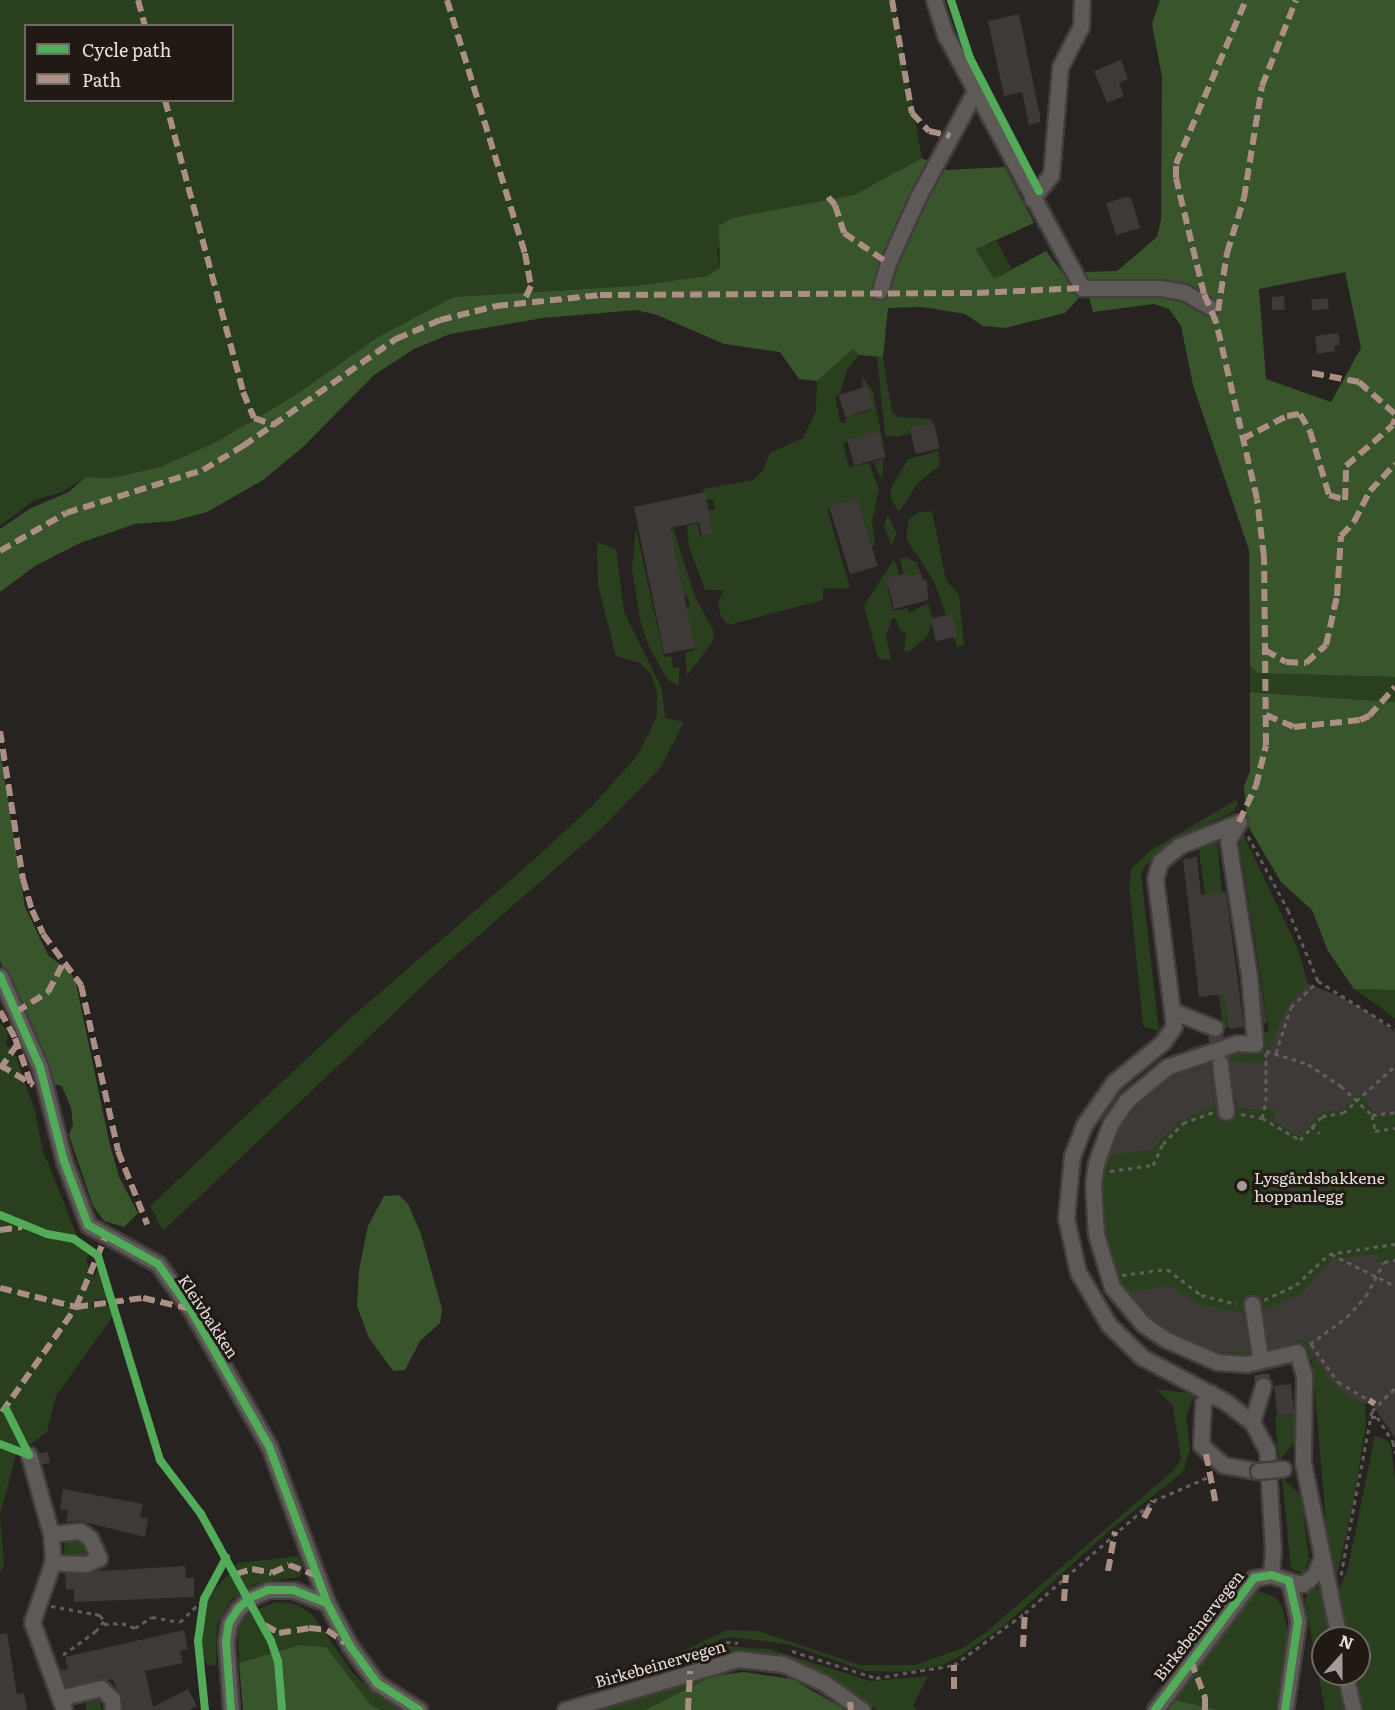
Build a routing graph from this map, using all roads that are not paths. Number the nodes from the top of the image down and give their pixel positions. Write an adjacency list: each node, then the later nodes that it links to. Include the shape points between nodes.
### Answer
1 (934, 0): 3 (street, via 946,36)
2 (1082, 0): 4 (street, via 1081,26 1060,67 1051,175)
3 (975, 91): 4 (street); 5 (street, via 918,197 888,263)
4 (1032, 199): 6 (street, via 1082,288 1161,288 1184,292)
5 (880, 291)
6 (1210, 307)
7 (0, 976): 24 (street, Kleivbakken, via 40,1067 64,1161 88,1225 158,1264 191,1310 268,1446)
8 (1173, 1011): 9 (street); 15 (street, via 1174,1026 1163,1042 1114,1082 1084,1125 1072,1156 1066,1189 1068,1242 1078,1272 1109,1325 1142,1357); 18 (street, via 1155,878 1161,862 1179,846 1239,822 1228,840 1260,1047 1226,1046 1167,1067 1126,1101 1110,1125 1096,1163 1096,1234 1112,1287 1143,1324 1167,1340 1217,1362 1246,1364 1304,1348)
9 (1215, 1028)
10 (1220, 1063): 11 (street)
11 (1226, 1112)
12 (1252, 1304): 13 (street)
13 (1259, 1351)
14 (1263, 1386): 16 (street)
15 (1211, 1393): 16 (street); 18 (street, bridge, via 1203,1403 1201,1445 1223,1465 1258,1471)
16 (1252, 1422): 22 (street, via 1267,1450)
17 (29, 1455): 19 (street)
18 (1303, 1463): 20 (street)
19 (51, 1534): 21 (street); 21 (street, via 80,1531 90,1538 99,1558 86,1564)
20 (1321, 1559): 23 (street, via 1315,1574 1303,1584); 25 (street)
21 (52, 1563): 27 (street, via 32,1622)
22 (1271, 1575): 23 (street, Birkebeinervegen); 33 (street, Birkebeinervegen, via 1254,1578)
23 (1289, 1581): 34 (street, via 1298,1621)
24 (327, 1603): 29 (street, via 293,1590 268,1590 238,1609 229,1623 226,1642); 30 (street, via 350,1646 377,1683)
25 (1336, 1626)
26 (1348, 1686): 35 (street)
27 (62, 1704): 28 (street, via 101,1688 112,1699)
28 (113, 1710)
29 (231, 1710)
30 (419, 1710)
31 (565, 1710): 32 (street, Birkebeinervegen, via 738,1659 783,1664 824,1683)
32 (862, 1710)
33 (1155, 1710)
34 (1285, 1710)
35 (1353, 1710)

